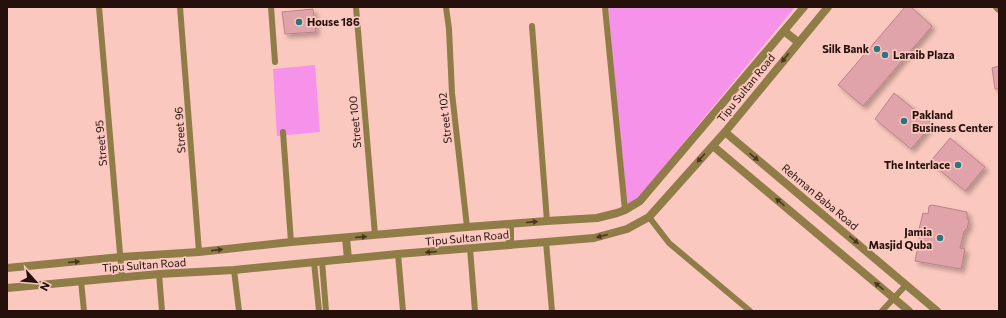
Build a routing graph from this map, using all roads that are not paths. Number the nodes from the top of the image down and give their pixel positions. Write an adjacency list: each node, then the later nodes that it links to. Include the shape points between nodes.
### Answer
1 (99, 7): 29 (street, Street 95)
2 (180, 7): 27 (street, Street 96)
3 (271, 7): 12 (street)
4 (356, 7): 21 (street, Street 100)
5 (446, 7): 20 (street, Street 102, via 452,93)
6 (605, 7): 16 (street)
7 (804, 7): 10 (street, Tipu Sultan Road)
8 (828, 7): 11 (street, Tipu Sultan Road)
9 (532, 26): 18 (street)
10 (784, 31): 11 (street); 16 (street, Tipu Sultan Road, via 640,201)
11 (798, 42): 14 (street, Tipu Sultan Road, one-way to 14)
12 (275, 62)
13 (283, 132): 23 (street)
14 (725, 132): 15 (street, Tipu Sultan Road); 37 (street, Rehman Baba Road, one-way to 37)
15 (712, 146): 17 (street, Tipu Sultan Road, one-way to 17); 39 (street, one-way to 15)
16 (625, 210): 18 (street, Tipu Sultan Road, via 596,218)
17 (649, 217): 24 (street, Tipu Sultan Road, one-way to 24, via 627,229 594,238); 48 (street, via 670,243)
18 (547, 220): 19 (street, Tipu Sultan Road, one-way to 18)
19 (510, 224): 20 (street, Tipu Sultan Road); 25 (street)
20 (467, 227): 21 (street, Tipu Sultan Road)
21 (375, 235): 22 (street, Tipu Sultan Road, one-way to 21)
22 (346, 238): 23 (street, Tipu Sultan Road); 30 (street)
23 (291, 242): 27 (street, Tipu Sultan Road, one-way to 23)
24 (546, 242): 25 (street, Tipu Sultan Road); 47 (street)
25 (510, 245): 26 (street, Tipu Sultan Road)
26 (470, 248): 28 (street, Tipu Sultan Road, one-way to 28); 46 (street)
27 (199, 252): 29 (street, Tipu Sultan Road)
28 (398, 254): 30 (street, Tipu Sultan Road); 45 (street)
29 (121, 258): 32 (street, Tipu Sultan Road, one-way to 29); 35 (street, Street 95)
30 (348, 259): 31 (street, Tipu Sultan Road)
31 (318, 262): 33 (street, Tipu Sultan Road); 43 (street); 44 (street)
32 (7, 268)
33 (234, 270): 34 (street, Tipu Sultan Road); 42 (street)
34 (159, 274): 35 (street, Tipu Sultan Road); 41 (street)
35 (122, 277): 36 (street, Tipu Sultan Road)
36 (81, 281): 38 (street, Tipu Sultan Road); 40 (street)
37 (906, 285): 39 (street); 51 (street, Rehman Baba Road)
38 (7, 288)
39 (894, 298): 49 (street); 50 (street)
40 (84, 311)
41 (162, 311)
42 (239, 311)
43 (319, 311)
44 (326, 311)
45 (403, 311)
46 (475, 311)
47 (552, 311)
48 (750, 311)
49 (882, 311)
50 (909, 311)
51 (937, 311)

